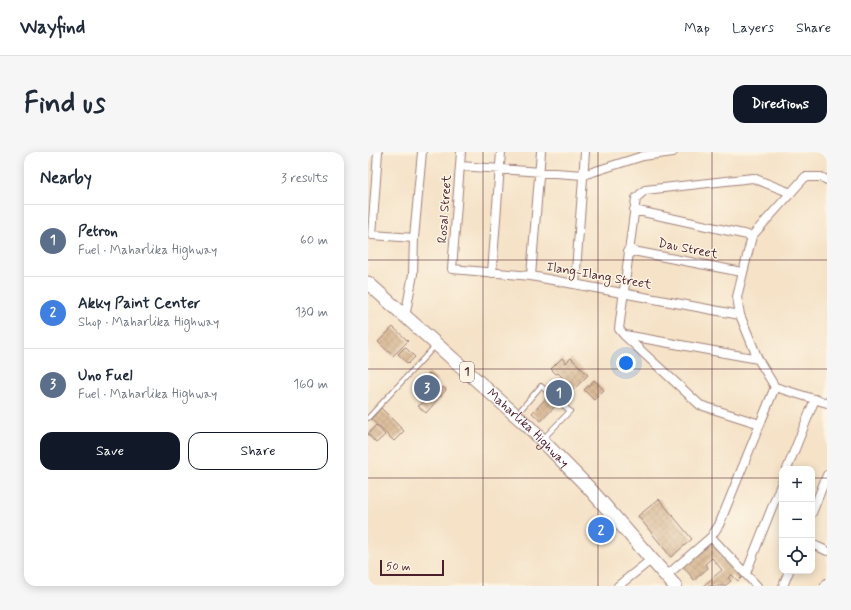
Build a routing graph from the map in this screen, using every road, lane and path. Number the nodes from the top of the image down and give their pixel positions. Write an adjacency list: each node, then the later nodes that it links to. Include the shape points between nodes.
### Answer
1 (378, 152): 16 (street, via 372,235)
2 (422, 152): 16 (street)
3 (461, 152): 8 (street, Rosal Street)
4 (501, 152): 9 (street)
5 (541, 152): 10 (street)
6 (584, 152): 11 (street)
7 (673, 152): 11 (street, via 643,156)
8 (460, 166): 9 (street); 18 (street, Rosal Street)
9 (499, 169): 10 (street); 19 (street)
10 (539, 172): 11 (street); 21 (street)
11 (583, 175): 23 (street)
12 (827, 180): 13 (street, via 820,177 805,177)
13 (791, 193): 14 (street, via 753,178 700,183 645,190 636,198); 15 (street)
14 (634, 210): 15 (street); 17 (street)
15 (752, 236): 20 (street)
16 (414, 238): 26 (street, via 414,274)
17 (628, 250): 20 (street, Dau Street); 24 (street)
18 (452, 268): 19 (street, Ilang-Ilang Street)
19 (492, 272): 21 (street, Ilang-Ilang Street)
20 (742, 272): 25 (street, via 737,298)
21 (531, 276): 23 (street, Ilang-Ilang Street)
22 (368, 283): 26 (main road, Maharlika Highway / 1)
23 (574, 284): 24 (street, Ilang-Ilang Street)
24 (623, 293): 25 (street, Ilang-Ilang Street); 27 (street, via 619,329)
25 (740, 316): 29 (street)
26 (405, 317): 28 (main road, Maharlika Highway / 1)
27 (624, 335): 29 (street); 37 (street, via 700,405)
28 (436, 345): 35 (main road, Maharlika Highway / 1); 36 (lane)
29 (758, 359): 30 (street)
30 (775, 386): 32 (street); 37 (street)
31 (550, 394): 35 (lane, via 541,386)
32 (815, 399): 34 (street); 39 (street)
33 (559, 402): 38 (lane, via 570,411)
34 (827, 403)
35 (516, 416): 38 (main road, Maharlika Highway / 1)
36 (368, 418)
37 (760, 424): 43 (street, via 720,525)
38 (542, 440): 46 (main road, Maharlika Highway / 1)
39 (788, 466)
40 (827, 475): 42 (street)
41 (779, 490): 47 (street)
42 (815, 505)
43 (711, 537): 47 (street); 49 (street)
44 (815, 545): 45 (street)
45 (827, 551)
46 (652, 559): 49 (main road, Maharlika Highway / 1); 51 (street)
47 (746, 573): 53 (street)
48 (788, 574): 54 (street)
49 (666, 576): 52 (main road, Maharlika Highway / 1)
50 (827, 583): 55 (street)
51 (618, 586)
52 (675, 586)
53 (757, 586)
54 (783, 586)
55 (825, 586)

